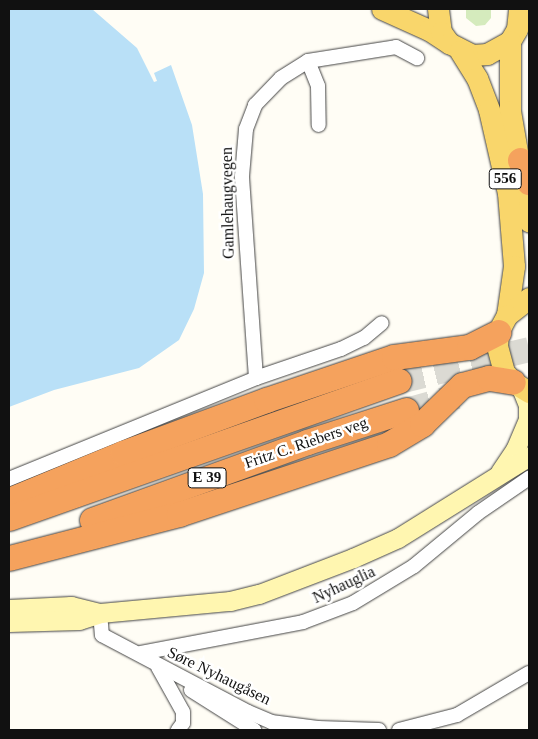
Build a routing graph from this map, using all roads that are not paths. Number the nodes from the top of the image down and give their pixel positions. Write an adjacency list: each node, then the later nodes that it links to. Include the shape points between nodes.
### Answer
1 (382, 9): 5 (main road, 556, via 429,30)
2 (438, 9): 5 (main road, 556, via 441,32)
3 (521, 11): 4 (main road, 556)
4 (510, 41): 5 (main road, 556, via 487,54); 9 (main road, 556, via 510,111)
5 (455, 47): 13 (main road, 556, via 477,78 489,110 508,193 514,266)
6 (417, 58): 7 (street, via 396,47)
7 (308, 61): 8 (street, via 318,86); 14 (street, Gamlehaugvegen, via 281,78 255,105 244,137 242,176)
8 (319, 125)
9 (525, 171): 10 (main road, 556)
10 (529, 221)
11 (529, 298): 13 (main road)
12 (382, 323): 14 (street, via 364,338 341,349)
13 (503, 323): 16 (main road, via 499,359); 22 (highway, via 469,347 394,357 123,453)
14 (256, 378): 21 (street)
15 (400, 381): 23 (highway, Fritz C. Riebers veg / E 39)
16 (521, 387): 19 (main road, via 528,405 528,419 515,450); 25 (highway, E 39, via 490,378 462,385 422,424 389,444 180,514)
17 (406, 410): 24 (highway, Fritz C. Riebers veg / E 39)
18 (529, 456): 19 (main road)
19 (497, 476): 27 (main road, via 398,538 259,594 208,605)
20 (529, 478): 29 (street, Nyhauglia, via 478,513 414,566 353,603 303,622)
21 (9, 479)
22 (9, 500)
23 (9, 518)
24 (9, 548)
25 (9, 558)
26 (9, 609): 27 (main road, via 71,606)
27 (100, 613): 28 (main road, via 79,620); 29 (street, Søre Nyhaugåsen, via 102,635)
28 (9, 622)
29 (141, 653): 30 (street, Søre Nyhaugåsen)
30 (158, 667): 32 (street, Søre Nyhaugåsen); 33 (street, via 183,712 183,723)
31 (529, 673): 36 (street, via 457,715)
32 (180, 677): 34 (street, via 190,688); 35 (street, Søre Nyhaugåsen, via 271,722 318,728)
33 (178, 730)
34 (254, 730)
35 (379, 730)
36 (399, 730)

